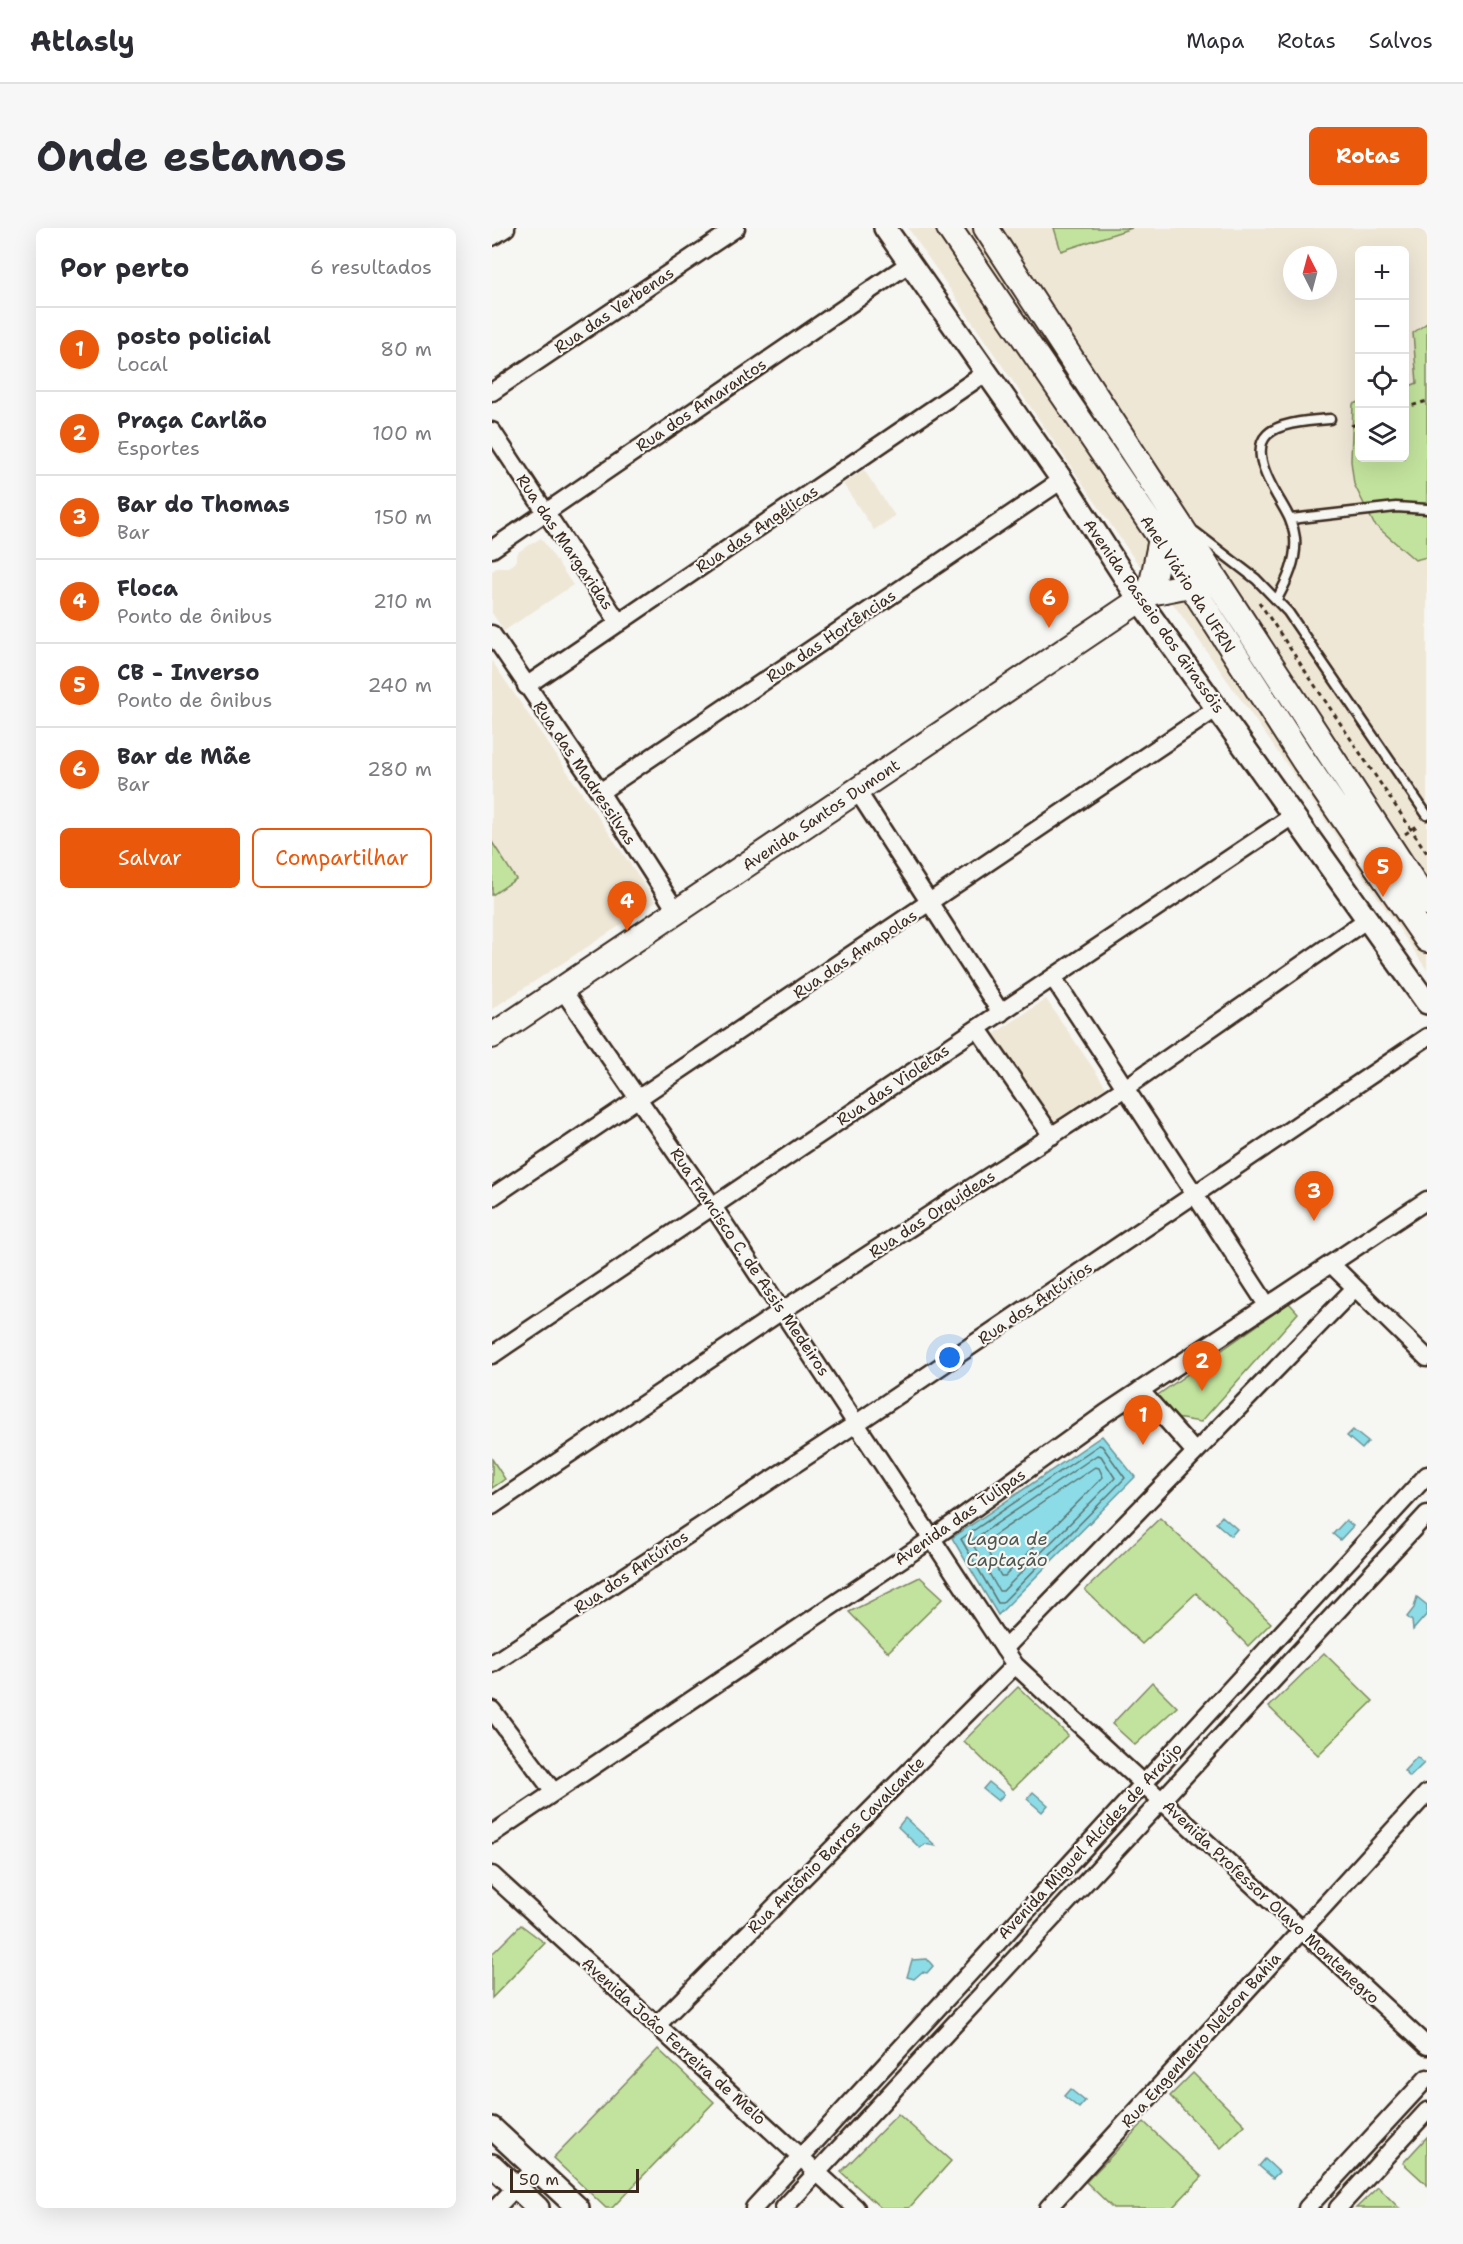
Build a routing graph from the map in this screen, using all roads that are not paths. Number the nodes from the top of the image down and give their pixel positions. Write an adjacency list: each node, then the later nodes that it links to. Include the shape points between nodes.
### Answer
1 (506, 228): 6 (street)
2 (736, 228): 9 (street, Rua das Verbenas)
3 (885, 228): 7 (street, Avenida Passeio dos Girassóis)
4 (987, 228): 15 (main road, Anel Viário da UFRN)
5 (959, 233): 17 (main road, Anel Viário da UFRN)
6 (492, 237)
7 (910, 262): 8 (street, Avenida Passeio dos Girassóis); 14 (street, Rua dos Amarantos)
8 (987, 372): 12 (street, Avenida Passeio dos Girassóis); 22 (street, Rua das Angélicas)
9 (492, 392)
10 (1330, 419): 16 (lane, via 1294,422 1275,428 1263,438 1259,453 1265,474)
11 (492, 431): 14 (street, Rua das Margaridas)
12 (1062, 480): 20 (street, Avenida Passeio dos Girassóis); 26 (street, Rua das Hortências)
13 (1427, 509): 16 (lane, via 1396,507)
14 (544, 513): 18 (street, Rua dos Amarantos); 22 (street, Rua das Margaridas)
15 (1173, 515): 21 (lane); 30 (main road, Anel Viário da UFRN)
16 (1291, 519): 21 (lane, via 1293,561)
17 (1161, 539): 19 (main road, Anel Viário da UFRN); 20 (main road)
18 (492, 549)
19 (1190, 585): 20 (main road, Avenida Santos Dumont); 34 (main road, Anel Viário da UFRN)
20 (1145, 597): 25 (street, Avenida Passeio dos Girassóis); 27 (main road, Avenida Santos Dumont)
21 (1277, 599): 29 (lane)
22 (619, 623): 24 (street, Rua das Angélicas)
23 (492, 634): 24 (street, Rua das Madressilvas)
24 (526, 686): 26 (street, Rua das Madressilvas)
25 (1217, 708): 28 (street, Avenida Passeio dos Girassóis); 31 (street, Rua das Amapolas)
26 (600, 792): 32 (street, Rua das Madressilvas)
27 (858, 792): 31 (street); 32 (main road, Avenida Santos Dumont)
28 (1294, 814): 33 (street, Avenida Passeio dos Girassóis); 35 (street, Rua das Violetas)
29 (1427, 815)
30 (1427, 903)
31 (929, 904): 38 (street); 43 (street, Rua das Amapolas)
32 (677, 912): 36 (main road, Avenida Santos Dumont)
33 (1369, 918): 37 (street, Avenida Passeio dos Girassóis); 42 (street, Rua das Orquídeas)
34 (1427, 940)
35 (1054, 979): 38 (street, Rua das Violetas); 42 (street)
36 (562, 989): 40 (main road, Avenida Santos Dumont); 43 (street, Rua Francisco C. de Assis Medeiros)
37 (1427, 1003)
38 (1001, 1013): 39 (street, Rua das Violetas)
39 (978, 1029): 44 (street); 48 (street, Rua das Violetas)
40 (492, 1036)
41 (1427, 1038): 45 (street, Rua dos Antúrios)
42 (1125, 1088): 44 (street, Rua das Orquídeas); 45 (street)
43 (640, 1098): 46 (street, Rua das Amapolas); 48 (street, Rua Francisco C. de Assis Medeiros)
44 (1052, 1136): 52 (street, Rua das Orquídeas)
45 (1194, 1195): 51 (street); 56 (street, Rua dos Antúrios)
46 (492, 1197)
47 (1427, 1200): 49 (street, Avenida das Tulipas)
48 (712, 1205): 52 (street, Rua Francisco C. de Assis Medeiros); 53 (street, Rua das Violetas)
49 (1331, 1264): 50 (street); 51 (street, Avenida das Tulipas)
50 (1354, 1289): 54 (street); 57 (street)
51 (1267, 1305): 55 (street, Avenida das Tulipas)
52 (783, 1311): 56 (street, Rua Francisco C. de Assis Medeiros); 59 (street, Rua das Orquídeas)
53 (492, 1355)
54 (1427, 1358)
55 (1140, 1390): 57 (street); 61 (street, Avenida das Tulipas)
56 (857, 1423): 61 (street, Rua Francisco C. de Assis Medeiros); 63 (street, Rua dos Antúrios)
57 (1195, 1452): 62 (street)
58 (1427, 1475): 66 (street, Avenida Miguel Alcídes de Araújo)
59 (492, 1506)
60 (1427, 1514): 69 (street, Avenida Miguel Alcídes de Araújo)
61 (933, 1538): 62 (street, Avenida Professor Olavo Montenegro); 67 (street, Avenida das Tulipas)
62 (1004, 1649): 64 (street, Avenida Professor Olavo Montenegro)
63 (492, 1664)
64 (1015, 1665): 66 (street, Avenida Professor Olavo Montenegro); 73 (street, Rua Antônio Barros Cavalcante)
65 (492, 1710): 67 (street)
66 (1142, 1783): 69 (street, Avenida Professor Olavo Montenegro); 78 (street, Avenida Miguel Alcídes de Araújo)
67 (553, 1791): 70 (street, Avenida das Tulipas)
68 (1427, 1793): 72 (street, Rua Engenheiro Nelson Bahia)
69 (1161, 1801): 72 (street, Avenida Professor Olavo Montenegro); 81 (street, Avenida Miguel Alcídes de Araújo)
70 (492, 1834)
71 (492, 1875): 73 (street, Avenida João Ferreira de Melo)
72 (1301, 1930): 74 (street, Avenida Professor Olavo Montenegro); 89 (street, Rua Engenheiro Nelson Bahia)
73 (657, 2025): 78 (street, Avenida João Ferreira de Melo)
74 (1427, 2046)
75 (1427, 2078): 90 (street)
76 (1427, 2111): 91 (street)
77 (492, 2128): 80 (street)
78 (801, 2156): 81 (street, Avenida João Ferreira de Melo); 86 (street, Avenida Miguel Alcídes de Araújo)
79 (492, 2165): 82 (street)
80 (535, 2168): 82 (street); 85 (street)
81 (818, 2172): 87 (street, Avenida Miguel Alcídes de Araújo); 88 (street, Avenida João Ferreira de Melo)
82 (516, 2187): 83 (street); 84 (street)
83 (496, 2208)
84 (538, 2208)
85 (578, 2208)
86 (754, 2208)
87 (784, 2208)
88 (856, 2208)
89 (1048, 2208)
90 (1307, 2208)
91 (1338, 2208)

